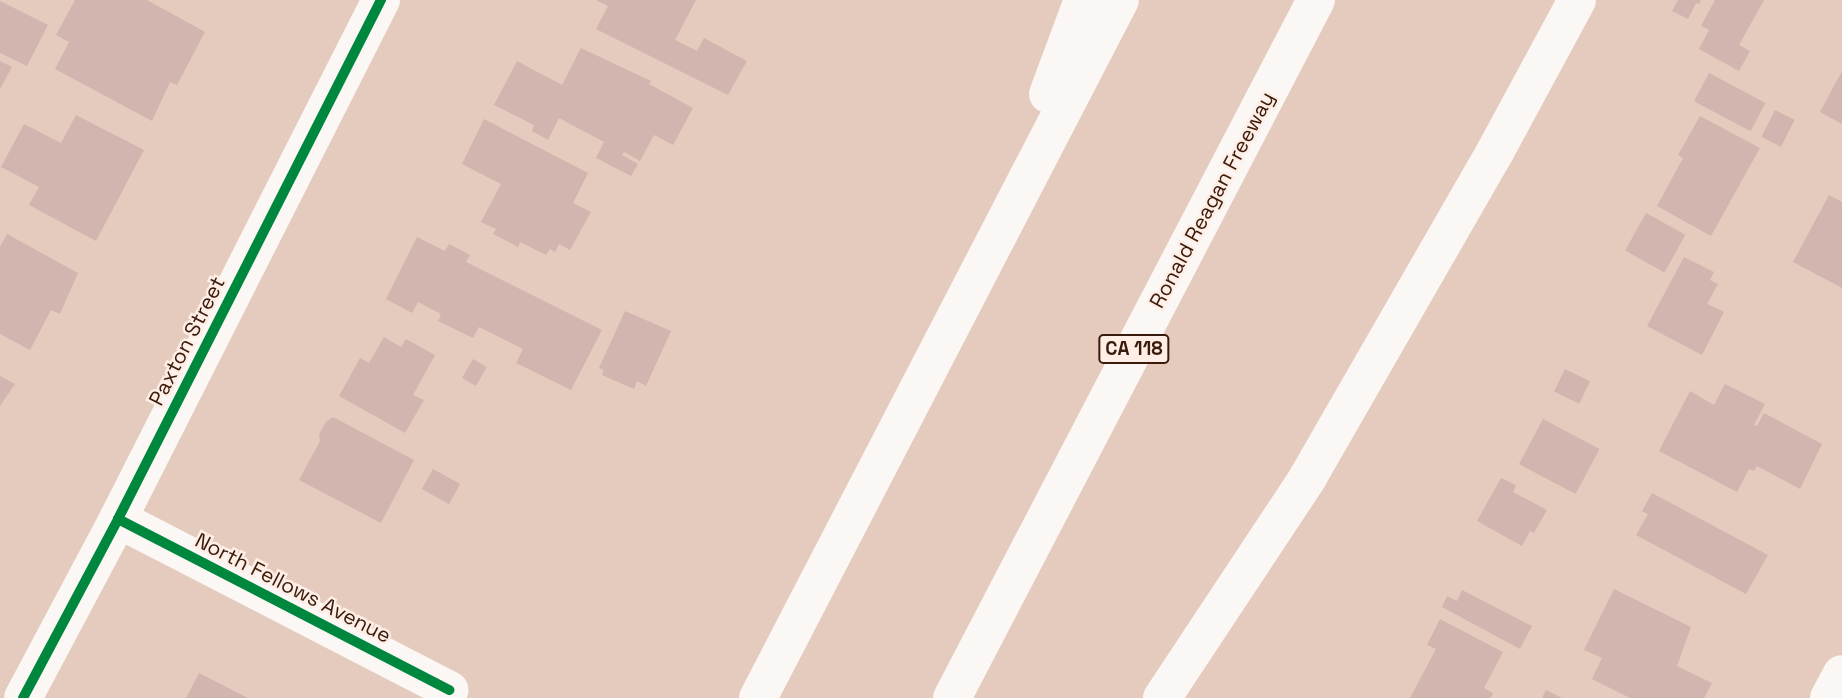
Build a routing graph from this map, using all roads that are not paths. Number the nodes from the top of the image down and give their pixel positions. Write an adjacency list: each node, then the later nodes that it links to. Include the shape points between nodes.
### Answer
1 (381, 0): 7 (main road, Paxton Street)
2 (1083, 0): 6 (main road)
3 (1120, 0): 6 (main road)
4 (1316, 0): 12 (main road, Ronald Reagan Freeway / CA 118)
5 (1577, 0): 13 (main road, via 1308,477)
6 (980, 269): 11 (main road)
7 (118, 519): 9 (main road, North Fellows Avenue); 10 (main road, Paxton Street)
8 (1842, 674): 14 (main road)
9 (450, 690)
10 (23, 698)
11 (758, 698)
12 (952, 698)
13 (1162, 698)
14 (1829, 698)

